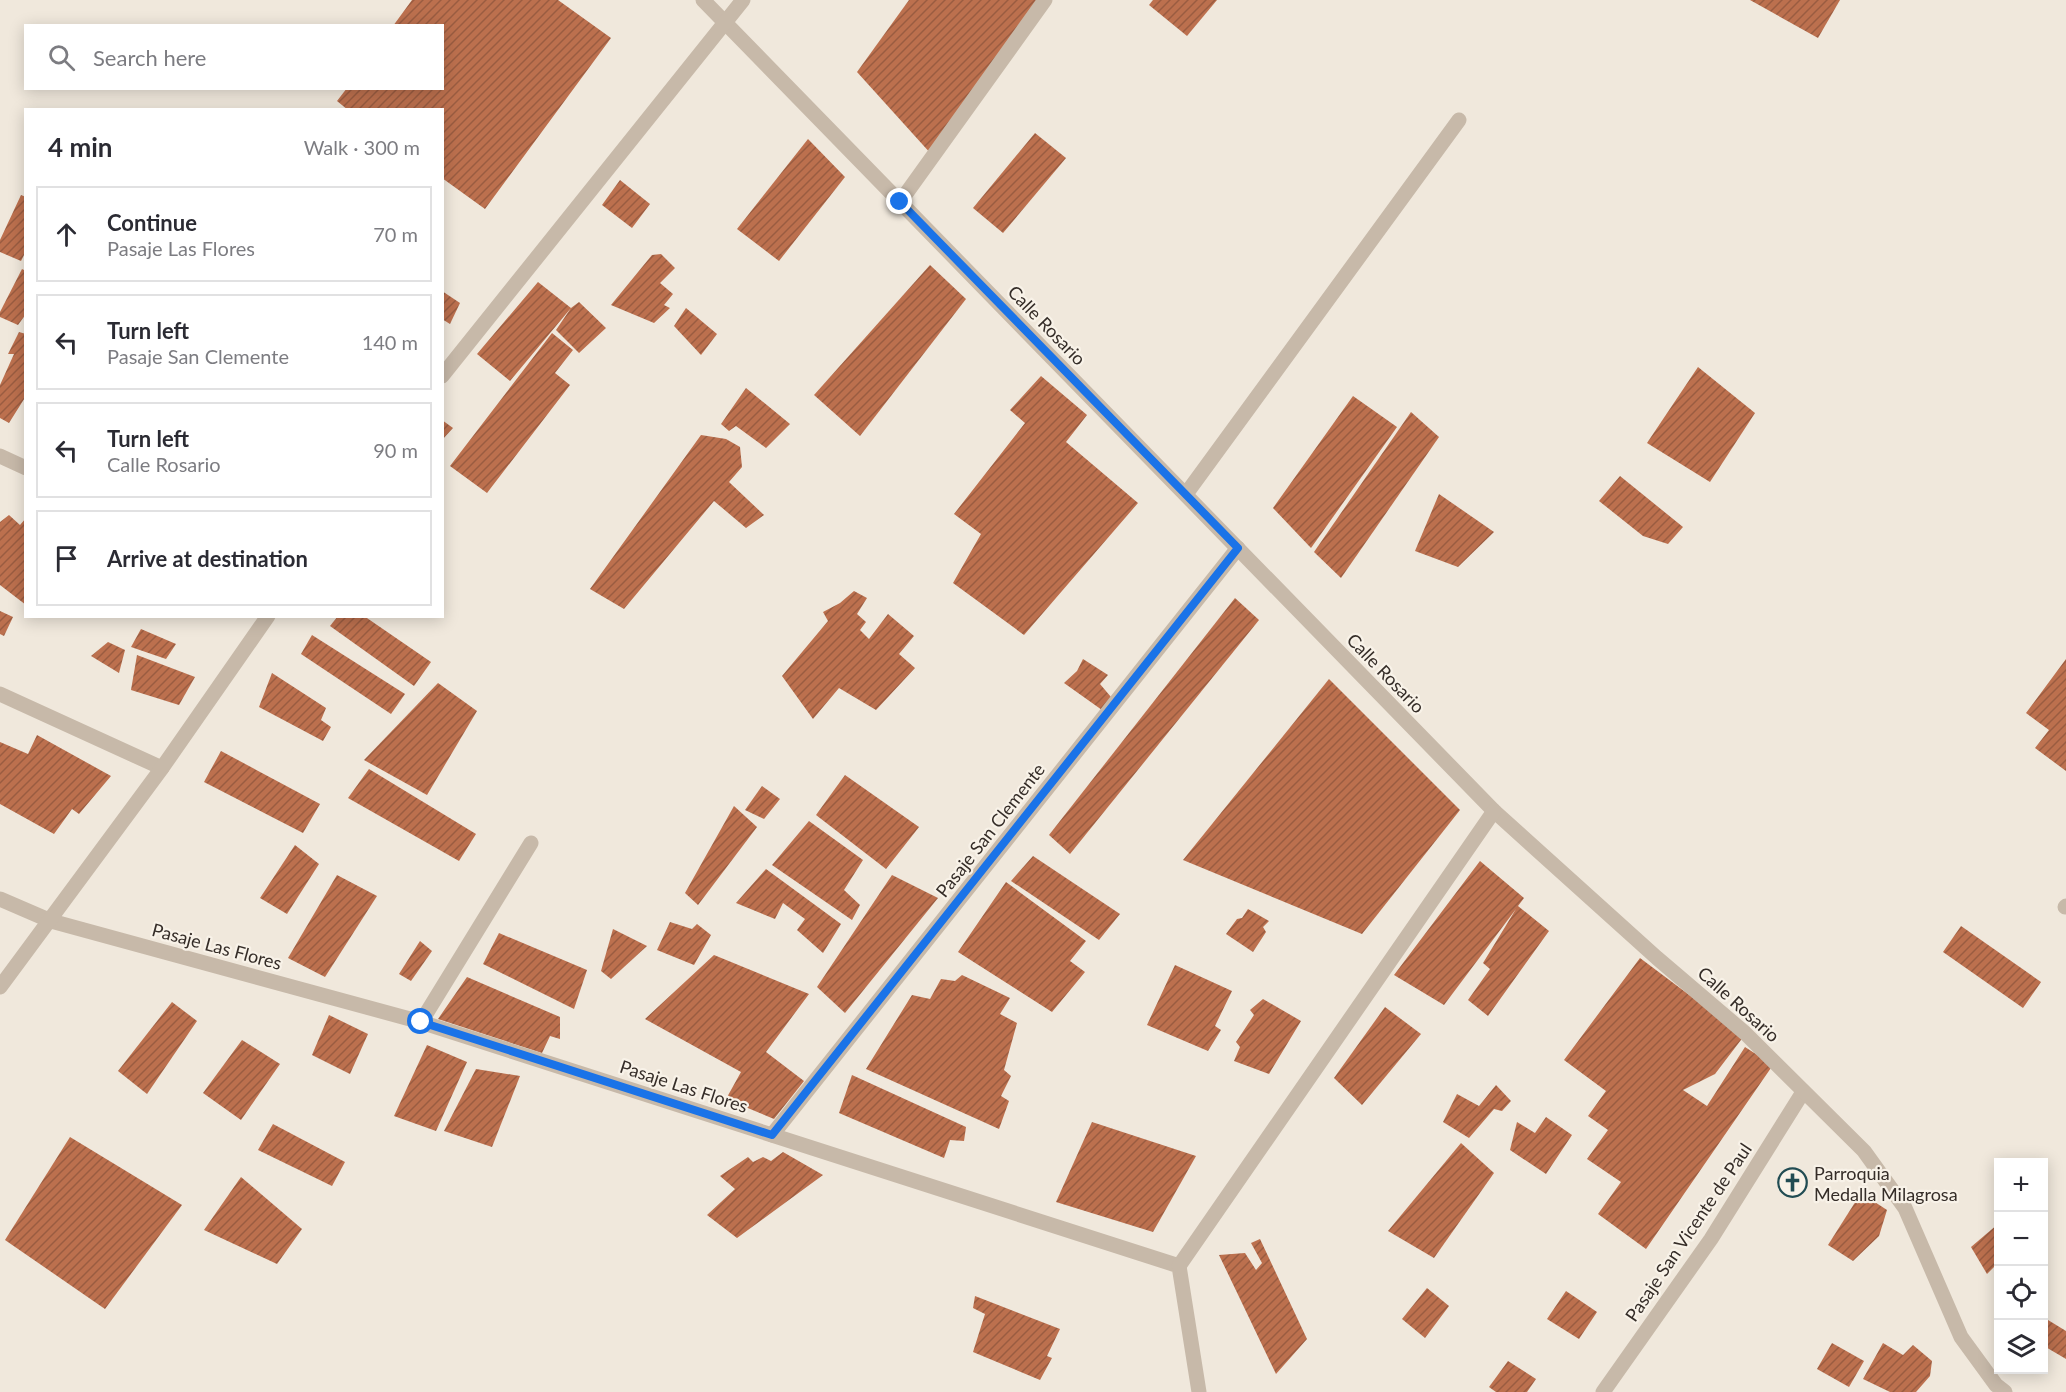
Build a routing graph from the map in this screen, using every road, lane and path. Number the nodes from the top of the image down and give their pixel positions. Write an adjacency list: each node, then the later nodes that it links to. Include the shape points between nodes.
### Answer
1 (703, 0): 4 (street, Calle Rosario)
2 (743, 0): 4 (street)
3 (1045, 0): 6 (street)
4 (726, 23): 6 (street, Calle Rosario); 7 (street)
5 (1459, 120): 10 (street)
6 (900, 202): 10 (street, Calle Rosario)
7 (444, 374)
8 (0, 456): 9 (street)
9 (24, 467)
10 (1186, 494): 11 (street, Calle Rosario)
11 (1238, 548): 15 (street, Calle Rosario); 22 (street, Pasaje San Clemente)
12 (267, 618): 14 (street)
13 (0, 694): 14 (street)
14 (162, 768): 18 (street)
15 (1494, 811): 21 (street, Calle Rosario, via 1745,1033); 23 (street)
16 (531, 843): 20 (street)
17 (0, 899): 18 (street, Pasaje Las Flores)
18 (51, 921): 19 (street); 20 (street, Pasaje Las Flores)
19 (0, 987)
20 (421, 1022): 22 (street, Pasaje Las Flores)
21 (1803, 1092): 25 (street, Pasaje San Vicente de Paul, via 1711,1239); 26 (street, Calle Rosario, via 1864,1151 1905,1208 1961,1337)
22 (772, 1135): 23 (street, Pasaje Las Flores)
23 (1179, 1266): 24 (street)
24 (1199, 1392)
25 (1603, 1392)
26 (2005, 1392)

